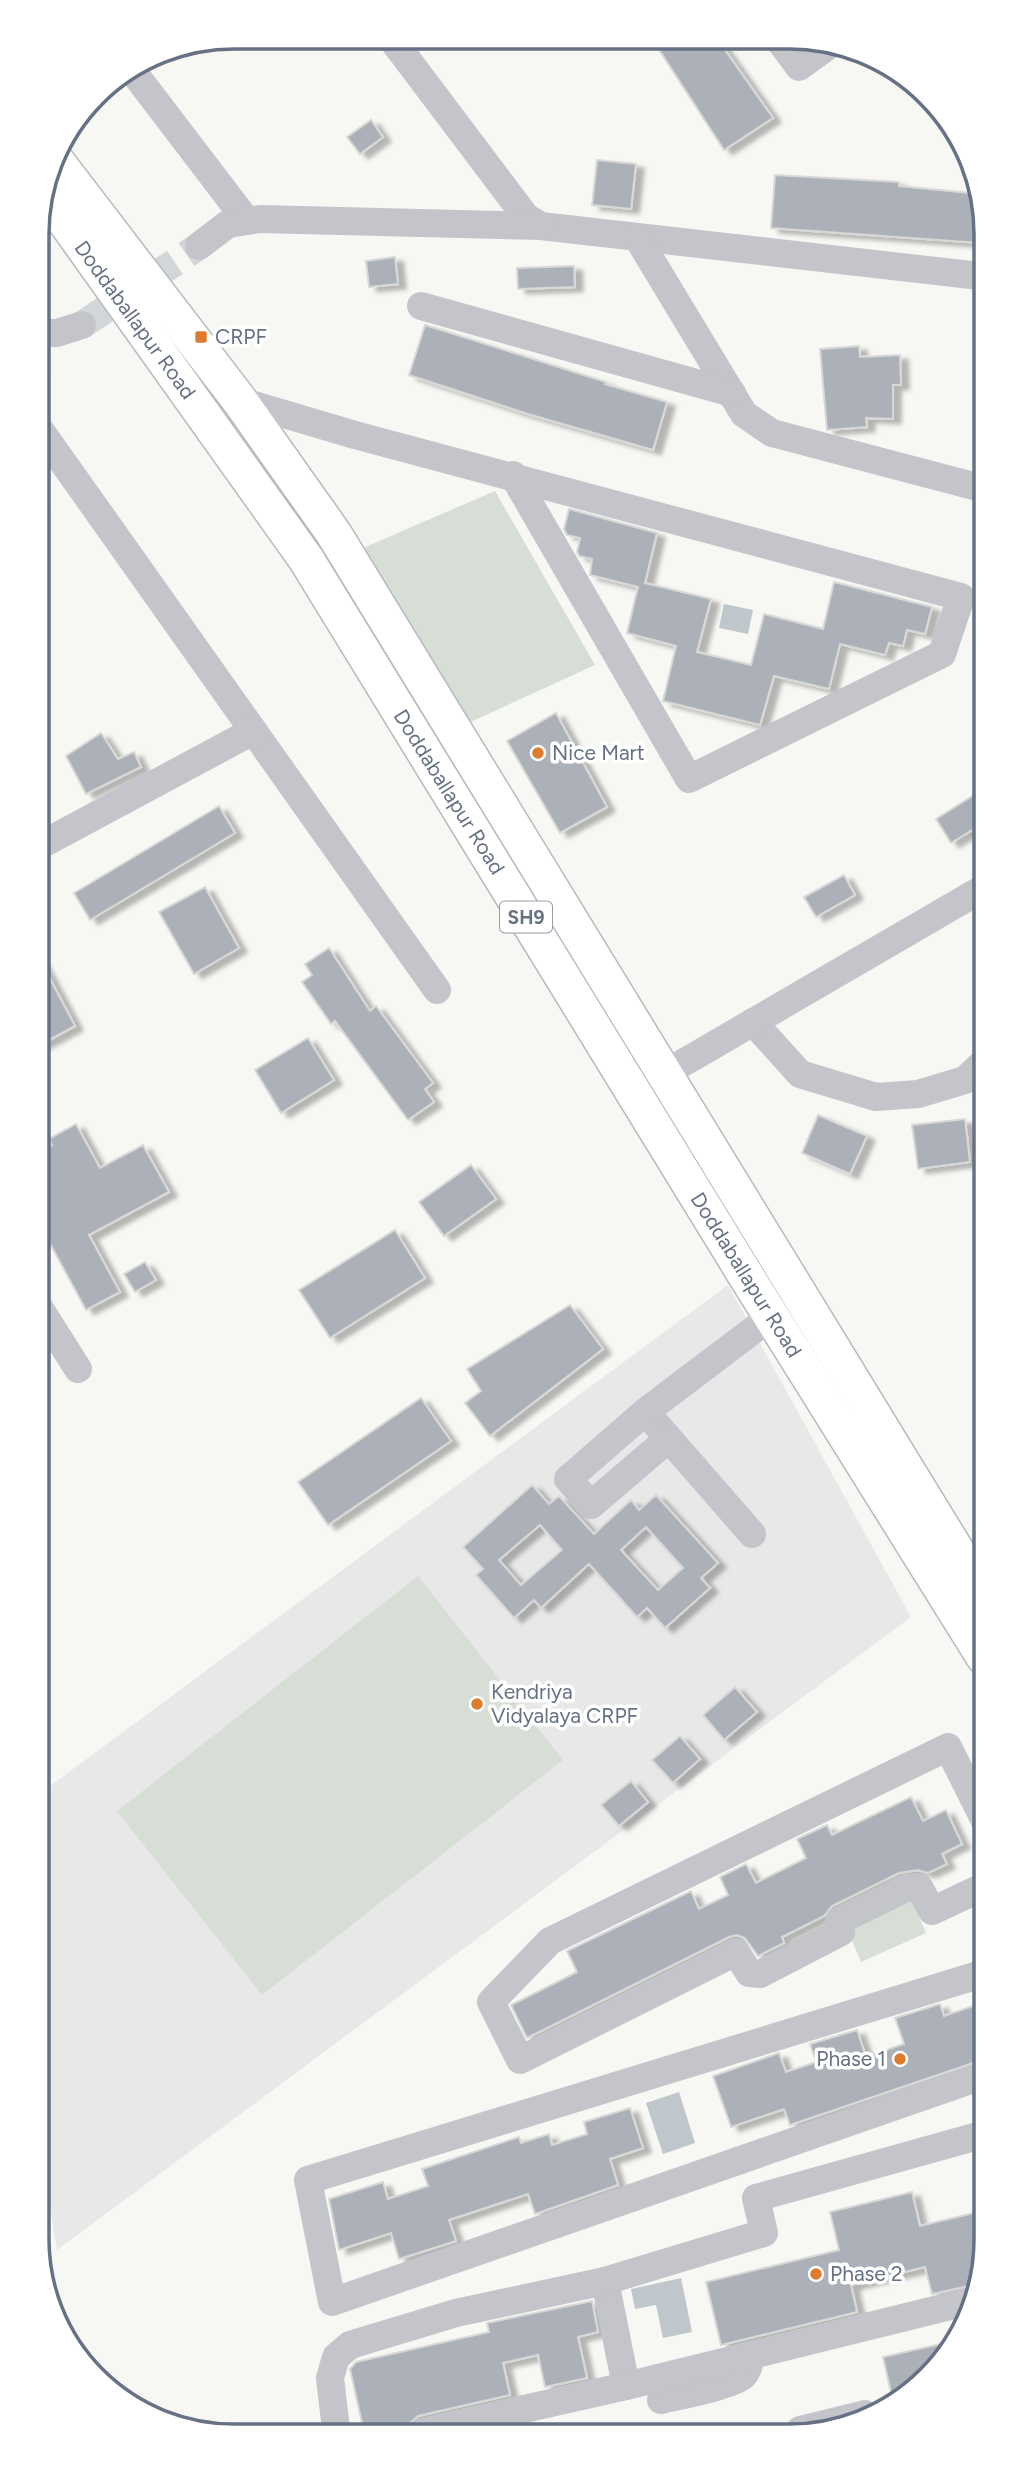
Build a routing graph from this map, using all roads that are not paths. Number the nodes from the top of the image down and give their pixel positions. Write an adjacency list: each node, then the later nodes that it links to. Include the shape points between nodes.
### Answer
1 (399, 49): 8 (street, via 526,217)
2 (786, 49): 3 (street, via 799,67)
3 (820, 52)
4 (137, 77): 7 (street)
5 (62, 168): 16 (main road, Doddaballapur Road / SH9)
6 (52, 203): 27 (main road, Doddaballapur Road / SH9, via 306,559)
7 (247, 221): 8 (street); 10 (street, via 228,224)
8 (541, 226): 9 (street)
9 (637, 237): 11 (street); 15 (street)
10 (199, 246)
11 (974, 275)
12 (421, 306): 15 (street)
13 (82, 324): 14 (street)
14 (49, 333)
15 (732, 393): 19 (street, via 744,414 772,433)
16 (240, 401): 18 (street); 26 (main road, Doddaballapur Road / SH9, via 334,534)
17 (49, 443): 20 (street)
18 (513, 475): 18 (street, via 961,597 942,654 689,779)
19 (974, 486)
20 (253, 731): 21 (street); 23 (street)
21 (49, 841)
22 (974, 895): 24 (street)
23 (437, 990)
24 (753, 1022): 25 (street, via 800,1074 876,1097 918,1094 965,1080); 26 (street)
25 (974, 1072)
26 (664, 1073): 33 (main road, Doddaballapur Road / SH9)
27 (772, 1316): 30 (street); 34 (main road, Doddaballapur Road / SH9)
28 (49, 1323): 29 (street)
29 (78, 1369)
30 (645, 1412): 31 (street); 31 (street, via 568,1479 591,1506)
31 (668, 1438): 32 (street)
32 (752, 1534)
33 (974, 1580)
34 (974, 1641)
35 (974, 1799): 36 (street, via 948,1747 550,1941 491,2002 520,2060 736,1952 749,1973 760,1974 841,1931 839,1921 906,1888 919,1887 932,1911)
36 (974, 1891)
37 (974, 1976): 38 (street, via 308,2180 332,2302)
38 (974, 2080)
39 (974, 2137): 40 (street, via 756,2198 764,2233)
40 (605, 2281): 43 (street); 45 (street, via 456,2313 350,2345 336,2357 330,2378)
41 (962, 2303): 42 (street)
42 (750, 2355): 43 (street); 44 (street, via 748,2368 734,2382)
43 (626, 2386): 46 (street)
44 (661, 2400)
45 (336, 2424)
46 (454, 2424)

